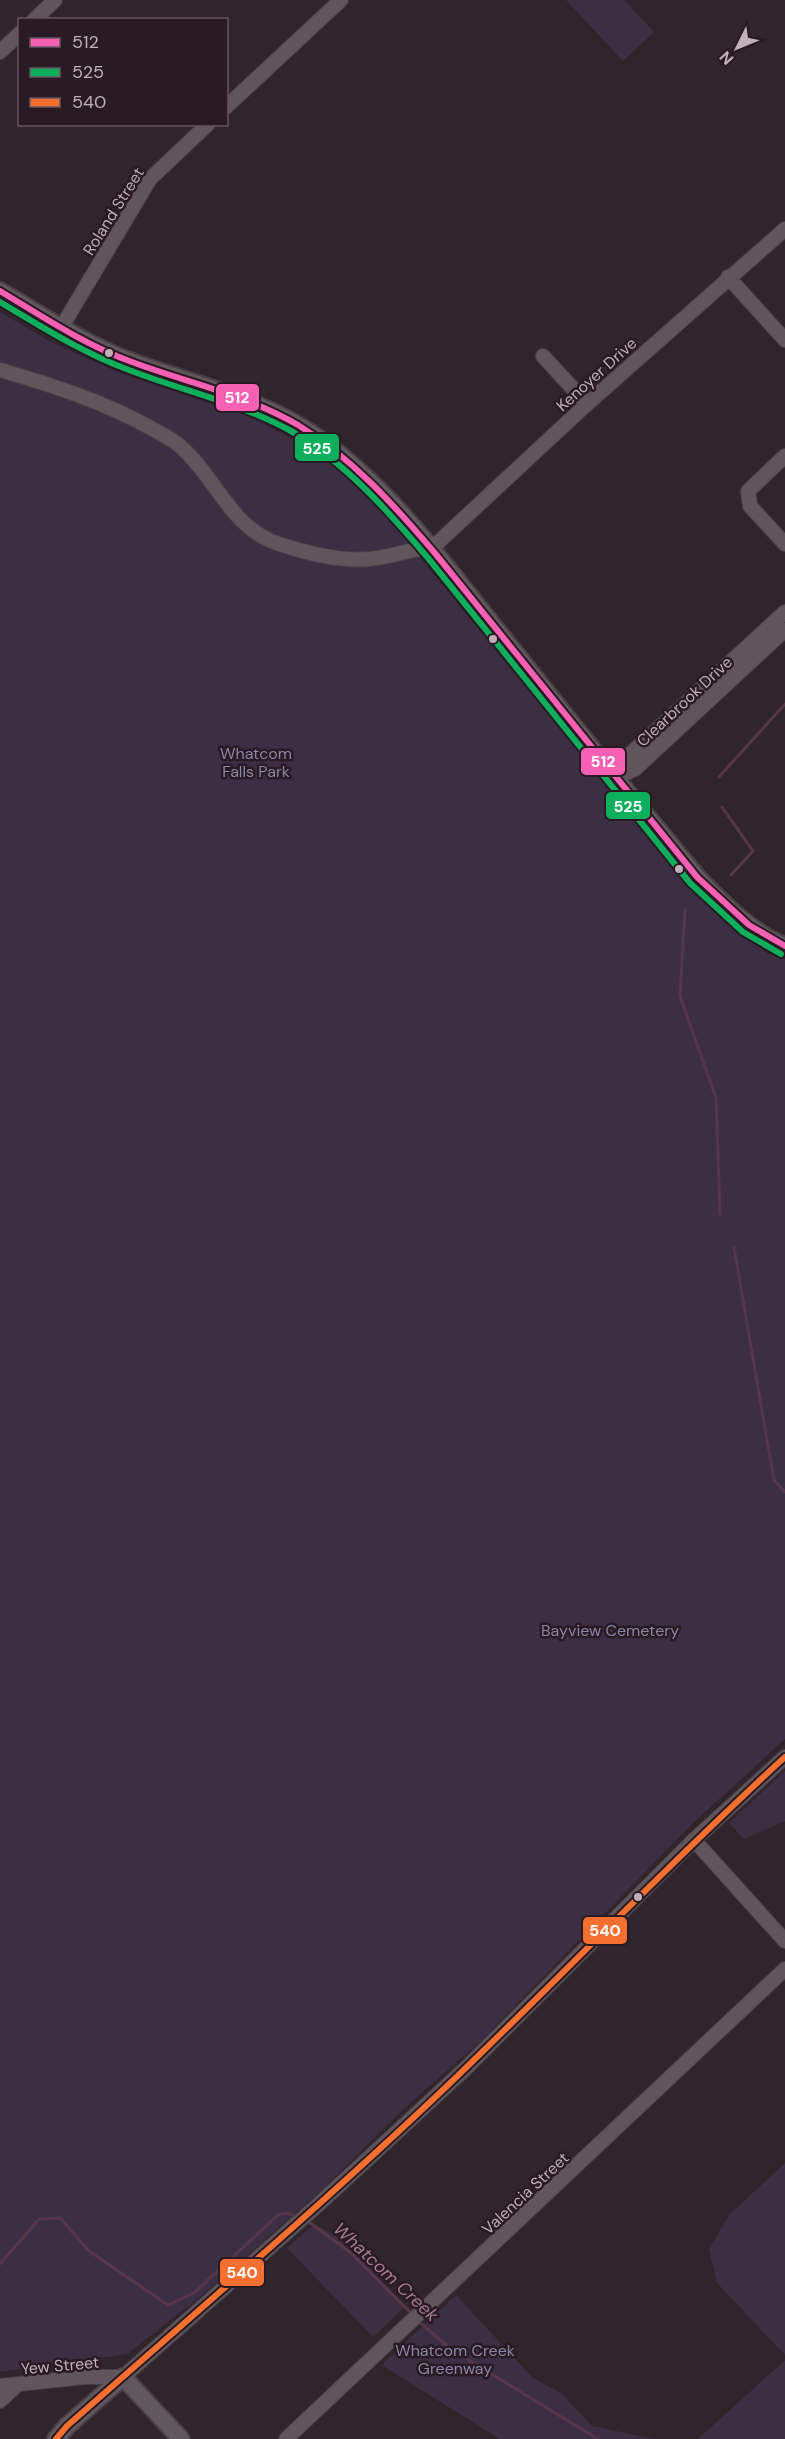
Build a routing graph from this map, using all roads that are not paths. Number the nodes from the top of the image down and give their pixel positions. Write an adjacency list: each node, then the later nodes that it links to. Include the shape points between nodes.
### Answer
1 (55, 0): 3 (street)
2 (341, 0): 6 (street)
3 (36, 18)
4 (18, 35): 5 (street)
5 (0, 52)
6 (228, 105)
7 (206, 126): 11 (street, Roland Street, via 150,179)
8 (785, 229): 9 (street, Kenoyer Drive)
9 (728, 277): 12 (street); 15 (street, Kenoyer Drive)
10 (0, 291): 11 (main road)
11 (61, 328): 18 (main road, via 129,361 252,404 301,427 369,479)
12 (785, 340)
13 (543, 356): 15 (street)
14 (0, 370): 18 (street, via 74,393 171,440 200,467 244,525 278,544 348,559)
15 (587, 404): 18 (street, Kenoyer Drive)
16 (785, 456): 17 (street, via 748,491 750,506)
17 (785, 544)
18 (432, 548): 21 (main road)
19 (785, 612): 21 (street, Clearbrook Drive, via 626,758)
20 (785, 630): 21 (street, Clearbrook Drive, via 635,769)
21 (617, 777): 22 (main road, via 697,877 730,910)
22 (785, 946)
23 (785, 1757): 24 (street)
24 (694, 1840): 25 (street); 27 (street, via 495,2041)
25 (785, 1941)
26 (785, 1969): 33 (street, Valencia Street)
27 (123, 2377): 28 (street, Yew Street); 31 (main road); 32 (main road)
28 (17, 2385): 29 (street, Yew Street); 30 (street)
29 (0, 2386)
30 (0, 2401)
31 (56, 2439)
32 (181, 2439)
33 (286, 2439)

